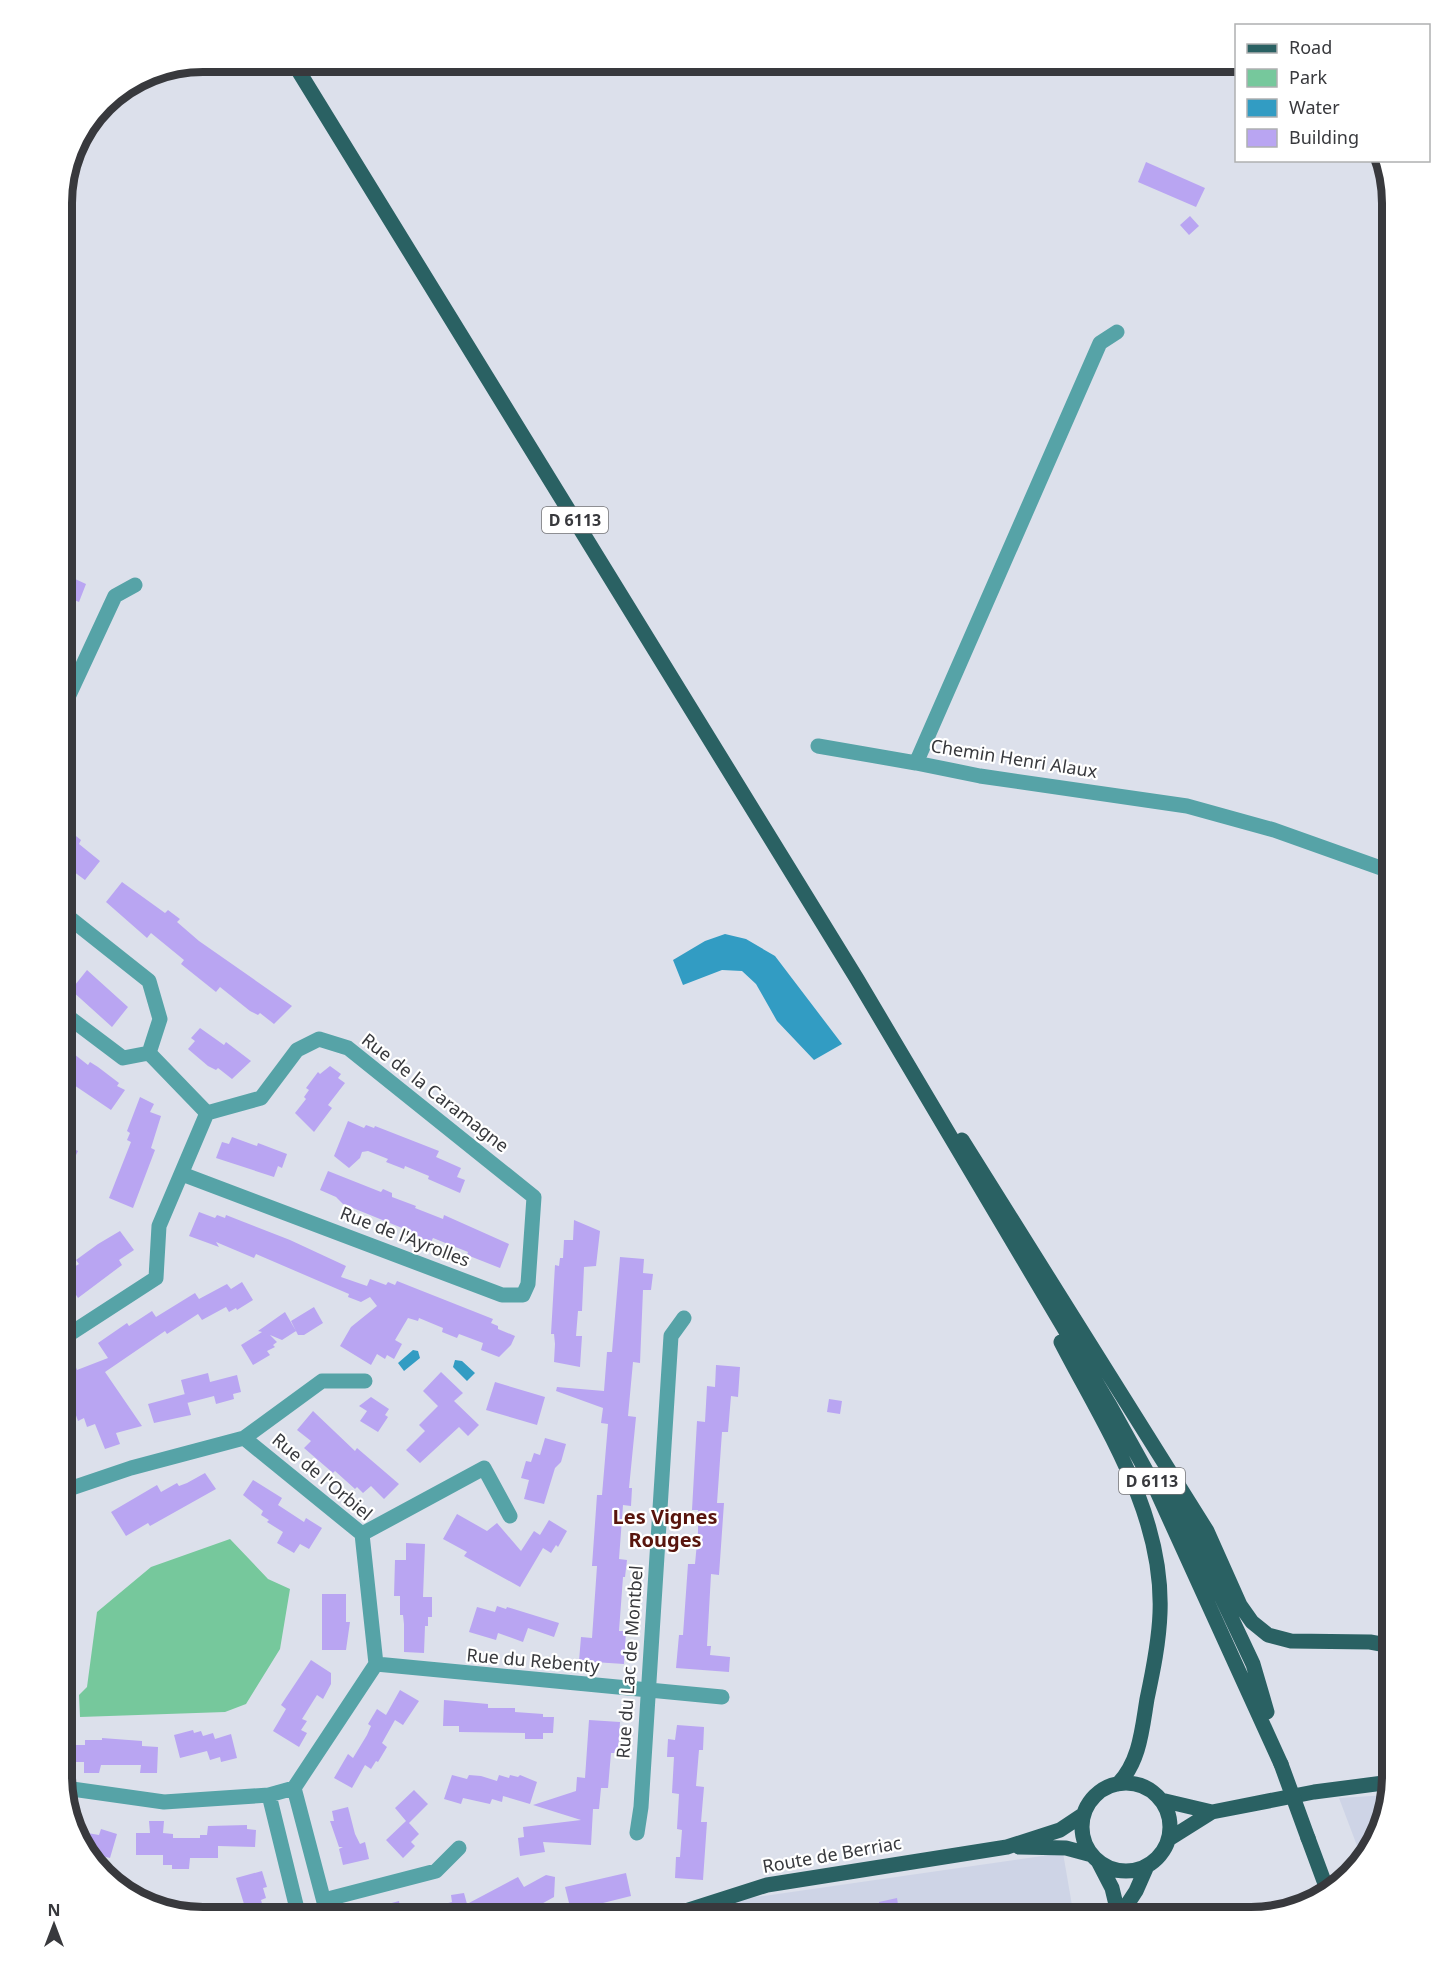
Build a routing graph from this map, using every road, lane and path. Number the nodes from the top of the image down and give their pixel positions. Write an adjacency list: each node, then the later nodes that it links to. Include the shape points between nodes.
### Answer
1 (299, 72): 9 (main road, D 6113)
2 (1117, 332): 6 (street, Chemin Henri Alaux, via 1100,343)
3 (135, 585): 4 (street, via 115,596)
4 (72, 688)
5 (818, 746): 6 (street)
6 (916, 763): 7 (street, Chemin Henri Alaux, via 1187,806 1274,830)
7 (1382, 868)
8 (72, 920): 11 (street, via 149,981 160,1019)
9 (856, 979): 15 (main road, D 6113); 19 (main road, D 6113, via 1015,1222)
10 (72, 1020): 11 (street, via 123,1058)
11 (149, 1053): 12 (street)
12 (207, 1113): 13 (street); 14 (street, Rue de la Caramagne, via 261,1098 297,1050 319,1039 348,1048)
13 (182, 1174): 14 (street, Rue de l'Ayrolles, via 502,1295 523,1295 528,1284); 17 (street, via 157,1236 156,1278)
14 (534, 1197)
15 (994, 1214): 28 (main road, D 6113, via 1154,1485); 30 (main road, via 1130,1477 1151,1530 1160,1614 1155,1654 1137,1756 1130,1772)
16 (684, 1318): 26 (street, Rue du Lac de Montbel, via 671,1336)
17 (72, 1333)
18 (365, 1381): 20 (street, via 322,1381)
19 (1120, 1395): 24 (main road, via 1207,1531 1240,1605 1252,1622 1268,1635 1291,1641); 28 (main road, D 6113, via 1212,1572 1253,1664)
20 (244, 1438): 21 (street, Rue de l'Orbiel); 23 (street, Rue de l'Orbiel)
21 (72, 1487)
22 (510, 1516): 23 (street, via 484,1468)
23 (362, 1534): 25 (street, Rue de l'Orbiel)
24 (1382, 1644)
25 (376, 1664): 26 (street, Rue du Rebenty); 31 (street)
26 (648, 1691): 27 (street, Rue du Rebenty); 37 (street, Rue du Lac de Montbel)
27 (722, 1697)
28 (1281, 1764): 43 (main road, D 6113, bridge)
29 (1382, 1783): 35 (main road)
30 (1118, 1784): 34 (main road, via 1142,1786); 36 (main road, via 1097,1794)
31 (294, 1788): 33 (street); 44 (street)
32 (73, 1789): 33 (street, via 164,1802)
33 (268, 1795): 45 (street)
34 (1161, 1800): 35 (main road); 38 (main road, via 1168,1812)
35 (1212, 1812): 38 (main road)
36 (1084, 1814): 39 (main road, Route de Berriac, via 1060,1830); 41 (main road, via 1085,1842)
37 (637, 1833)
38 (1169, 1839): 42 (main road, via 1161,1855)
39 (1007, 1847): 41 (main road, Route de Berriac, via 1066,1848); 47 (main road, Route de Berriac, via 767,1885)
40 (459, 1848): 44 (street, via 436,1871)
41 (1095, 1858): 42 (main road, via 1122,1871); 48 (main road, via 1112,1888)
42 (1147, 1866): 49 (main road)
43 (1325, 1884)
44 (324, 1900): 46 (street)
45 (296, 1907)
46 (326, 1907)
47 (698, 1907)
48 (1117, 1907)
49 (1126, 1907)

